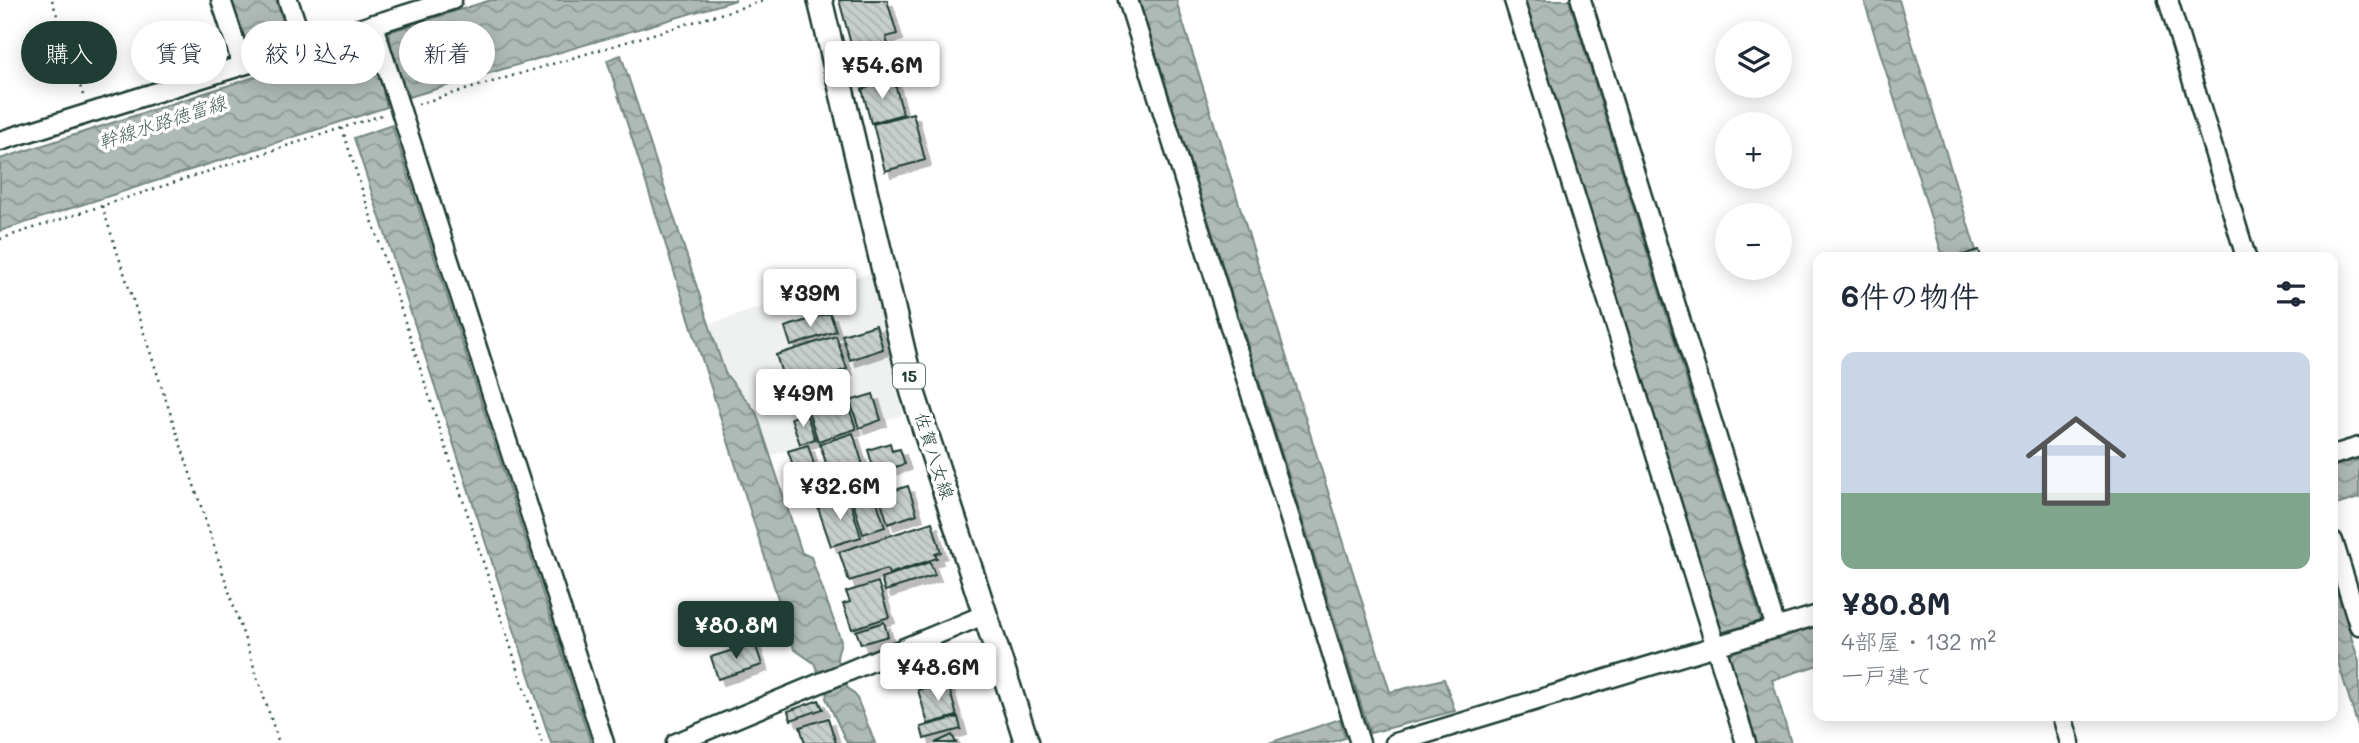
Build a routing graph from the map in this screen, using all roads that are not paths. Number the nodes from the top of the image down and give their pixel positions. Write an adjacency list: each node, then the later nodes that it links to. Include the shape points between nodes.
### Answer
1 (221, 0): 11 (street)
2 (288, 0): 9 (street)
3 (452, 0): 10 (street)
4 (820, 0): 19 (main road, 佐賀八女線 / 15, via 913,393)
5 (1128, 0): 28 (street)
6 (1514, 0): 23 (street)
7 (1581, 0): 22 (street)
8 (2168, 0): 15 (street)
9 (295, 21)
10 (385, 26)
11 (241, 61)
12 (385, 62): 25 (street)
13 (241, 64): 14 (street)
14 (0, 141)
15 (2244, 252)
16 (2359, 447): 17 (street)
17 (2338, 453)
18 (2338, 557): 21 (street)
19 (986, 614): 26 (street); 27 (main road, 佐賀八女線 / 15)
20 (1813, 617): 22 (street)
21 (2359, 625)
22 (1776, 628): 23 (street)
23 (1716, 647): 29 (street); 30 (street)
24 (2063, 721): 31 (street)
25 (604, 743)
26 (676, 743)
27 (1027, 743)
28 (1360, 743)
29 (1395, 743)
30 (1746, 743)
31 (2070, 743)

